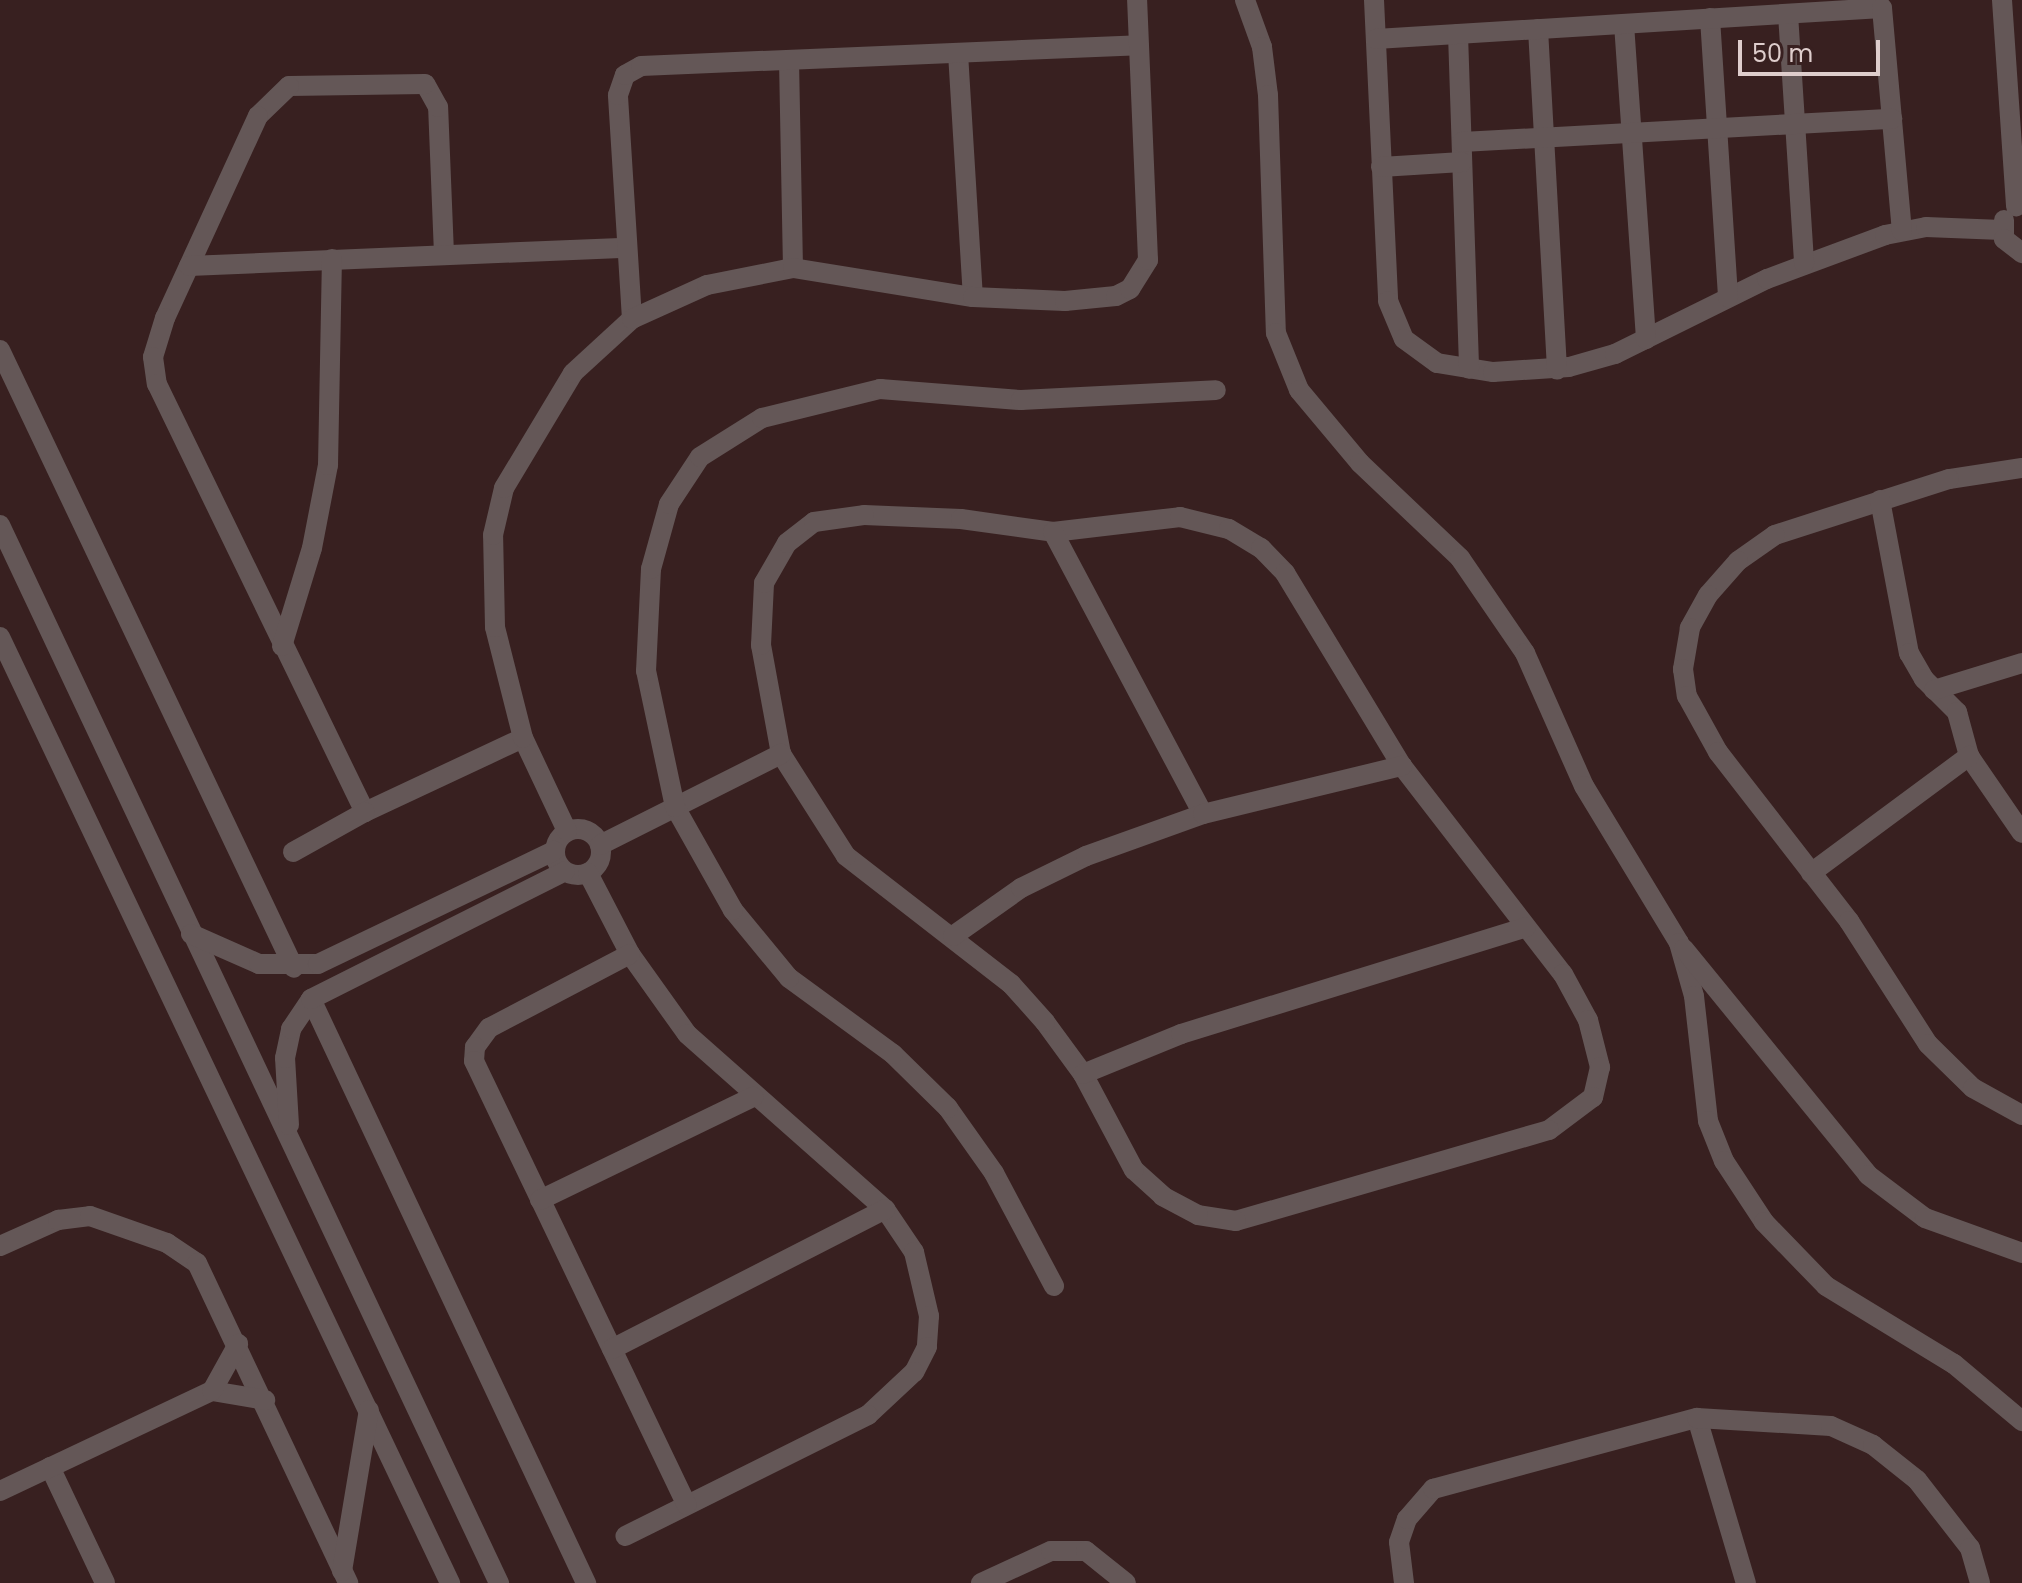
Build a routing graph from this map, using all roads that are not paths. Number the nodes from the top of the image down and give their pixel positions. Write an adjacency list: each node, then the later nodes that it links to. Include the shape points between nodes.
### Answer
1 (1137, 0): 11 (street)
2 (1245, 0): 65 (street, via 1262,47 1267,83 1276,245 1273,311 1289,372 1335,435 1484,587 1541,682 1584,786)
3 (1374, 0): 10 (street)
4 (2002, 0): 21 (street)
5 (1788, 14): 6 (street); 14 (street, via 1882,8); 15 (street)
6 (1710, 18): 7 (street); 16 (street)
7 (1624, 24): 8 (street); 17 (street)
8 (1538, 29): 9 (street); 18 (street)
9 (1458, 34): 10 (street); 19 (street)
10 (1376, 39): 20 (street)
11 (1139, 45): 12 (street); 31 (street, via 1148,260 1141,277 1116,296)
12 (958, 53): 13 (street); 31 (street)
13 (789, 60): 24 (street, via 641,66 625,75 618,95); 30 (street)
14 (1892, 119): 15 (street); 23 (street)
15 (1795, 124): 16 (street); 28 (street)
16 (1717, 128): 17 (street); 32 (street)
17 (1632, 133): 18 (street); 34 (street)
18 (1544, 137): 19 (street); 37 (street)
19 (1462, 152): 20 (street); 36 (street)
20 (1381, 167): 36 (street, via 1391,315 1425,357)
21 (2019, 207): 22 (street)
22 (2002, 230): 23 (street); 25 (street, via 2009,247)
23 (1902, 231): 28 (street)
24 (627, 248): 26 (street); 33 (street)
25 (2022, 253)
26 (444, 254): 27 (street); 29 (street, via 438,107 425,84 415,80 289,86 275,95 258,116)
27 (332, 259): 29 (street); 44 (street, via 328,465 312,548)
28 (1804, 263): 32 (street)
29 (189, 266): 44 (street, via 153,357 157,384)
30 (793, 268): 31 (street); 33 (street, via 707,285)
31 (973, 297)
32 (1728, 297): 34 (street)
33 (632, 319): 47 (street, via 573,373 504,488 493,535 495,627)
34 (1646, 339): 37 (street)
35 (0, 350): 67 (street)
36 (1469, 369): 37 (street)
37 (1557, 369)
38 (1216, 390): 51 (street, via 1021,400 880,389 762,418 700,457 669,504 651,569 646,671)
39 (2022, 468): 40 (street, via 1949,479)
40 (1880, 500): 46 (street, via 1904,639); 61 (street, via 1795,526 1756,547 1708,595 1685,642 1684,683 1702,727)
41 (0, 525): 63 (street)
42 (1053, 532): 48 (street, via 961,519 864,515 814,522 787,543 764,583 761,645); 50 (street, via 1180,517 1229,529 1261,548 1285,573); 53 (street)
43 (0, 637): 82 (street)
44 (282, 646): 52 (street)
45 (2022, 663): 46 (street)
46 (1934, 690): 49 (street, via 1957,712)
47 (523, 738): 52 (street); 54 (street)
48 (781, 754): 51 (street); 64 (street, via 846,856)
49 (1969, 756): 55 (street); 61 (street)
50 (1402, 766): 53 (street); 62 (street)
51 (675, 807): 56 (street); 77 (street, via 733,910 789,978 893,1054 948,1108 994,1173)
52 (365, 812): 58 (street)
53 (1203, 814): 64 (street, via 1086,856 1021,888)
54 (567, 831): 56 (street, via 583,829); 57 (street)
55 (2022, 833)
56 (600, 845): 60 (street, via 599,861)
57 (554, 851): 59 (street); 67 (street, via 318,964)
58 (293, 852)
59 (565, 871): 60 (street); 68 (street)
60 (588, 873): 66 (street)
61 (1811, 873): 71 (street, via 1928,1044 1973,1088)
62 (1526, 927): 69 (street, via 1181,1034); 69 (street, via 1563,974 1588,1020 1600,1067 1593,1097 1549,1130 1236,1221 1198,1215 1163,1196 1134,1170)
63 (191, 934): 67 (street, via 259,964); 72 (street)
64 (953, 936): 69 (street, via 1011,984)
65 (1679, 943): 76 (street, via 1868,1175 1925,1218); 84 (street, via 1694,996 1708,1121 1724,1161 1764,1222 1826,1286 1954,1364)
66 (630, 954): 70 (street, via 687,1034); 73 (street, via 489,1028 475,1047 474,1061)
67 (294, 968)
68 (311, 999): 72 (street, via 291,1029 285,1058); 93 (street)
69 (1083, 1074)
70 (753, 1097): 73 (street); 74 (street)
71 (2022, 1115)
72 (292, 1145): 92 (street)
73 (540, 1200): 79 (street)
74 (885, 1209): 79 (street); 87 (street, via 914,1252 929,1316 927,1347 914,1372 868,1415)
75 (0, 1246): 78 (street, via 80,1216 167,1243 205,1273)
76 (2022, 1253)
77 (1054, 1286)
78 (238, 1344): 80 (street); 81 (street)
79 (612, 1349): 87 (street)
80 (212, 1391): 81 (street); 85 (street)
81 (265, 1400): 89 (street)
82 (369, 1410): 89 (street); 91 (street)
83 (1697, 1418): 96 (street, via 1433,1489 1407,1519 1399,1542); 97 (street); 98 (street, via 1831,1426 1873,1445 1917,1480 1970,1548)
84 (2022, 1421)
85 (50, 1467): 86 (street); 90 (street)
86 (0, 1491)
87 (687, 1505): 88 (street)
88 (625, 1536)
89 (345, 1577)
90 (105, 1583)
91 (450, 1583)
92 (499, 1583)
93 (586, 1583)
94 (981, 1583): 95 (street, via 1051,1551 1086,1551)
95 (1126, 1583)
96 (1404, 1583)
97 (1746, 1583)
98 (1980, 1583)

